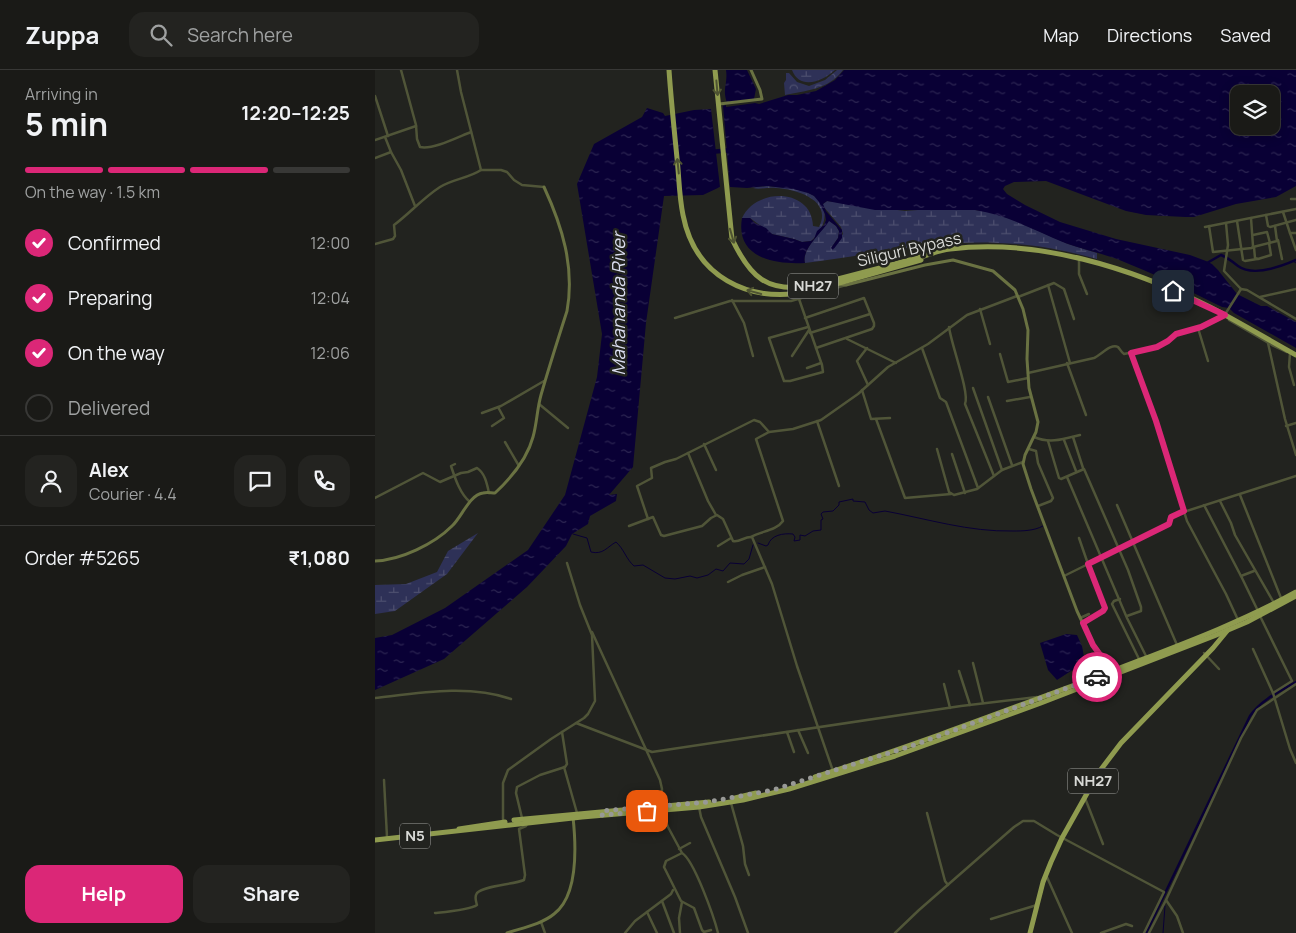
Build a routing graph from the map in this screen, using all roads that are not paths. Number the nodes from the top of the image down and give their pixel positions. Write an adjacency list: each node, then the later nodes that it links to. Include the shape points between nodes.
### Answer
1 (401, 70): 8 (street)
2 (457, 70): 9 (street)
3 (669, 70): 46 (highway, NH27, one-way to 3, via 789,296 754,293 729,282 706,264 690,238 683,215)
4 (715, 70): 7 (highway, NH27, one-way to 7)
5 (751, 70): 7 (main road, via 762,99)
6 (375, 96): 10 (street)
7 (720, 105): 39 (highway, Siliguri Bypass / NH27, one-way to 39, via 732,239 741,258 755,275 767,283 790,289 811,286 948,249)
8 (416, 126): 9 (street, via 422,148); 10 (street)
9 (471, 132): 14 (street)
10 (386, 136): 11 (street); 12 (street)
11 (375, 140)
12 (391, 152): 13 (street); 18 (street)
13 (375, 158)
14 (481, 170): 15 (street, via 501,170 521,185); 18 (street, via 442,186)
15 (544, 187): 83 (main road, via 566,245 569,294)
16 (1291, 199): 17 (street)
17 (1296, 199)
18 (415, 206): 37 (street, via 394,225 393,239)
19 (1296, 209): 20 (street)
20 (1283, 212): 21 (street); 25 (street)
21 (1266, 215): 22 (street); 30 (street)
22 (1251, 218): 24 (street); 34 (street)
23 (1296, 220): 25 (street)
24 (1237, 221): 26 (street); 40 (street)
25 (1287, 222): 28 (street); 32 (street)
26 (1226, 223): 27 (street); 42 (street)
27 (1209, 226): 29 (street); 42 (street, via 1213,251)
28 (1275, 226): 30 (street); 35 (street)
29 (1205, 227)
30 (1269, 227): 31 (street)
31 (1267, 232): 34 (street); 36 (street)
32 (1290, 233): 33 (street); 41 (street)
33 (1296, 233)
34 (1253, 235): 38 (street)
35 (1277, 240): 36 (street); 45 (street)
36 (1270, 243): 38 (street); 44 (street, via 1271,256)
37 (375, 244)
38 (1253, 247): 40 (street); 44 (street)
39 (965, 248): 43 (highway, Siliguri Bypass / NH27, via 1014,247); 46 (highway, NH27)
40 (1241, 249): 42 (street); 44 (street, via 1243,261)
41 (1296, 250)
42 (1227, 251): 50 (street, via 1225,272)
43 (1079, 258): 51 (street, via 1079,274); 58 (highway, Siliguri Bypass / NH27, via 1189,297)
44 (1257, 259)
45 (1282, 259)
46 (838, 284): 47 (main road)
47 (846, 285): 52 (main road, via 953,260 993,271 1011,286); 54 (street)
48 (1048, 285): 52 (street); 61 (street, via 1054,283 1062,287); 80 (street)
49 (1296, 289): 53 (street)
50 (1240, 290): 53 (street, via 1247,290); 58 (street)
51 (1087, 294)
52 (1017, 296): 56 (street); 82 (main road, via 1028,330)
53 (1258, 298): 62 (street)
54 (799, 299): 55 (street, via 782,302); 60 (street)
55 (732, 300): 59 (street); 75 (street, via 744,324)
56 (979, 309): 63 (street); 68 (street)
57 (870, 314): 60 (street, via 863,298); 65 (street); 66 (street, via 873,328)
58 (1224, 315): 64 (street); 67 (street); 74 (highway, Siliguri Bypass / NH27)
59 (675, 318)
60 (805, 318): 65 (street)
61 (1074, 319)
62 (1296, 319)
63 (949, 327): 71 (street); 124 (street, via 967,399 965,404)
64 (1198, 328): 72 (street, via 1176,334 1157,347); 77 (street)
65 (809, 330): 69 (street); 76 (street); 78 (street, via 769,338 782,379 786,382 820,374 823,370)
66 (846, 338): 69 (street); 70 (street)
67 (1268, 343): 74 (street); 100 (street)
68 (990, 344)
69 (816, 348): 78 (street)
70 (867, 348): 79 (street); 84 (street, via 857,361)
71 (922, 348): 79 (street); 128 (street)
72 (1131, 353): 80 (street, via 1123,354 1114,346 1100,356); 139 (street)
73 (999, 354): 82 (street, via 1008,382)
74 (1293, 354): 85 (street, via 1289,367)
75 (753, 356)
76 (792, 356)
77 (1208, 361)
78 (821, 363): 81 (street)
79 (896, 363): 84 (street)
80 (1068, 363): 82 (street); 94 (street)
81 (807, 368)
82 (1027, 375): 89 (main road)
83 (546, 380): 91 (main road); 92 (street)
84 (868, 385): 87 (street)
85 (1294, 385)
86 (973, 388): 121 (street)
87 (862, 390): 96 (street, via 871,419); 97 (street)
88 (988, 397): 117 (street)
89 (1030, 397): 90 (street); 104 (main road, via 1038,422)
90 (1007, 401)
91 (539, 404): 101 (street); 118 (main road, via 532,442)
92 (498, 407): 93 (street); 99 (street, via 504,418)
93 (482, 413)
94 (1086, 415)
95 (890, 418): 96 (street)
96 (876, 419): 131 (street, via 905,498)
97 (817, 421): 102 (street); 127 (street)
98 (1296, 423): 100 (street)
99 (492, 426)
100 (1287, 426): 114 (street)
101 (569, 428)
102 (769, 432): 109 (street, via 754,420); 143 (street, via 755,440 783,521)
103 (1080, 435): 105 (street)
104 (1034, 437): 107 (street); 111 (main road)
105 (1073, 437): 106 (street); 119 (street)
106 (1064, 440): 107 (street); 122 (street)
107 (1048, 441): 126 (street, via 1059,478)
108 (505, 442): 118 (street)
109 (704, 444): 112 (street); 120 (street)
110 (937, 449): 131 (street)
111 (1029, 449): 115 (main road); 138 (street, via 1036,451 1041,473 1053,498)
112 (688, 453): 140 (street); 141 (street, via 651,468 652,478 637,485)
113 (952, 454): 130 (street)
114 (1296, 455)
115 (1023, 462): 117 (street); 138 (main road)
116 (455, 464): 123 (street, via 451,466)
117 (1012, 465): 121 (street)
118 (519, 466): 129 (main road, via 495,494)
119 (1083, 468): 122 (street); 148 (street)
120 (716, 470)
121 (1002, 470): 124 (street)
122 (1076, 471): 126 (street)
123 (455, 475): 129 (street, via 478,468); 133 (street, via 438,482 422,474); 135 (street, via 463,496)
124 (994, 476): 128 (street)
125 (1296, 476): 132 (street)
126 (1067, 477): 149 (street)
127 (839, 486)
128 (978, 488): 130 (street)
129 (489, 493): 135 (main road, via 480,494)
130 (965, 493): 131 (street)
131 (951, 494)
132 (1240, 495): 134 (street); 161 (street)
133 (375, 498)
134 (1220, 501): 137 (street); 154 (street)
135 (470, 502): 150 (main road, via 453,526 431,543 396,557)
136 (1117, 505): 146 (street)
137 (1204, 505): 139 (street); 156 (street)
138 (1038, 506): 155 (main road)
139 (1184, 511): 146 (street, via 1171,517 1169,524); 167 (street)
140 (716, 515): 141 (street, via 699,527 664,536 654,518); 144 (street, via 723,519)
141 (649, 519): 142 (street)
142 (629, 526)
143 (751, 537): 144 (street, via 735,542); 153 (street)
144 (731, 538): 147 (street)
145 (1079, 538): 152 (street)
146 (1134, 541): 148 (street); 173 (street)
147 (718, 546)
148 (1119, 548): 149 (street); 165 (street, via 1141,607 1141,610)
149 (1102, 557): 152 (street); 160 (street)
150 (375, 561)
151 (567, 563): 170 (street)
152 (1088, 564): 155 (street); 168 (street, via 1105,609)
153 (765, 567): 157 (street); 193 (street)
154 (1255, 571): 156 (street); 162 (street)
155 (1064, 576): 166 (main road)
156 (1241, 576): 164 (street)
157 (728, 582)
158 (1296, 592): 161 (highway, NH27)
159 (1296, 596): 164 (highway, NH27)
160 (1120, 599): 165 (street); 178 (street, via 1113,604)
161 (1281, 600): 162 (highway, NH27)
162 (1274, 604): 164 (highway, NH27)
163 (1089, 614): 166 (street)
164 (1259, 614): 167 (highway, NH27); 169 (highway, NH27); 185 (street, via 1292,681)
165 (1127, 616): 177 (street)
166 (1080, 618): 168 (main road)
167 (1238, 622): 169 (highway, NH27)
168 (1083, 623): 182 (main road)
169 (1228, 627): 171 (highway, NH27); 173 (highway, N5); 176 (highway, NH27)
170 (590, 628): 192 (street, via 595,699 588,714); 197 (street)
171 (1222, 633): 172 (highway, N5); 174 (highway, NH27)
172 (1206, 639): 174 (highway); 182 (highway, N5)
173 (1178, 646): 177 (highway, N5)
174 (1210, 647): 176 (highway, NH27)
175 (1253, 649): 185 (street)
176 (1204, 655): 180 (street); 204 (highway, NH27, via 1109,758)
177 (1147, 658): 178 (highway, N5)
178 (1140, 660): 182 (highway, N5)
179 (973, 663): 189 (street)
180 (1219, 669)
181 (959, 671): 190 (street)
182 (1111, 673): 186 (highway, N5); 205 (highway, N5, via 872,764 789,789)
183 (944, 684): 191 (street)
184 (1296, 684): 185 (street)
185 (1273, 695): 200 (street); 225 (street, via 1248,724)
186 (1044, 697): 189 (street); 202 (highway, N5)
187 (375, 698): 188 (street, via 470,690)
188 (511, 699)
189 (983, 703): 190 (street)
190 (970, 705): 191 (street)
191 (950, 708): 193 (street)
192 (576, 723): 195 (street); 197 (street)
193 (817, 727): 194 (street); 202 (street)
194 (798, 730): 196 (street); 199 (street)
195 (562, 732): 201 (street, via 567,764); 211 (street, via 508,770 503,783)
196 (787, 732): 197 (street); 198 (street)
197 (647, 751): 207 (street, via 662,786)
198 (794, 752)
199 (808, 753)
200 (1296, 761)
201 (564, 767): 209 (street); 210 (street, via 517,787)
202 (833, 771): 207 (highway, N5, via 738,797)
203 (384, 780): 215 (street)
204 (1084, 797): 214 (highway, NH27); 218 (street)
205 (731, 802): 206 (highway, N5); 222 (street)
206 (699, 807): 207 (highway, N5); 244 (street)
207 (663, 808): 209 (highway, N5); 219 (street)
208 (927, 813): 223 (street)
209 (574, 815): 210 (highway, N5); 234 (main road, via 576,853 571,884 559,910)
210 (524, 821): 212 (highway, N5); 232 (street, via 526,826 519,829 524,880 478,893 475,898 477,905 472,908)
211 (503, 822): 212 (highway, N5); 213 (highway, N5)
212 (511, 822): 213 (highway, N5)
213 (455, 831): 215 (highway, N5)
214 (1061, 838): 221 (highway, NH27); 223 (street, via 1034,821 1021,822); 229 (street, via 1164,892)
215 (386, 839): 216 (highway, N5)
216 (375, 840)
217 (690, 844): 219 (street)
218 (1103, 844)
219 (679, 849): 220 (street)
220 (682, 853): 224 (street, via 664,864); 243 (street, via 689,859)
221 (1046, 874): 228 (highway, NH27); 247 (street)
222 (749, 875)
223 (948, 885): 245 (street)
224 (674, 888): 226 (street); 227 (street)
225 (1166, 900): 230 (street); 251 (street)
226 (661, 902): 231 (street); 241 (street)
227 (682, 902): 236 (street, via 694,908 702,931); 242 (street)
228 (1037, 905): 233 (street); 246 (highway, NH27)
229 (1157, 909): 230 (street); 249 (street)
230 (1161, 911): 250 (street)
231 (647, 912): 239 (street); 240 (street)
232 (435, 913)
233 (991, 919)
234 (540, 921): 237 (main road); 238 (street)
235 (1132, 926): 248 (street, via 1126,924)
236 (711, 930)
237 (507, 933)
238 (545, 933)
239 (625, 933)
240 (657, 933)
241 (674, 933)
242 (680, 933)
243 (718, 933)
244 (748, 933)
245 (895, 933)
246 (1030, 933)
247 (1072, 933)
248 (1101, 933)
249 (1144, 933)
250 (1149, 933)
251 (1183, 933)

